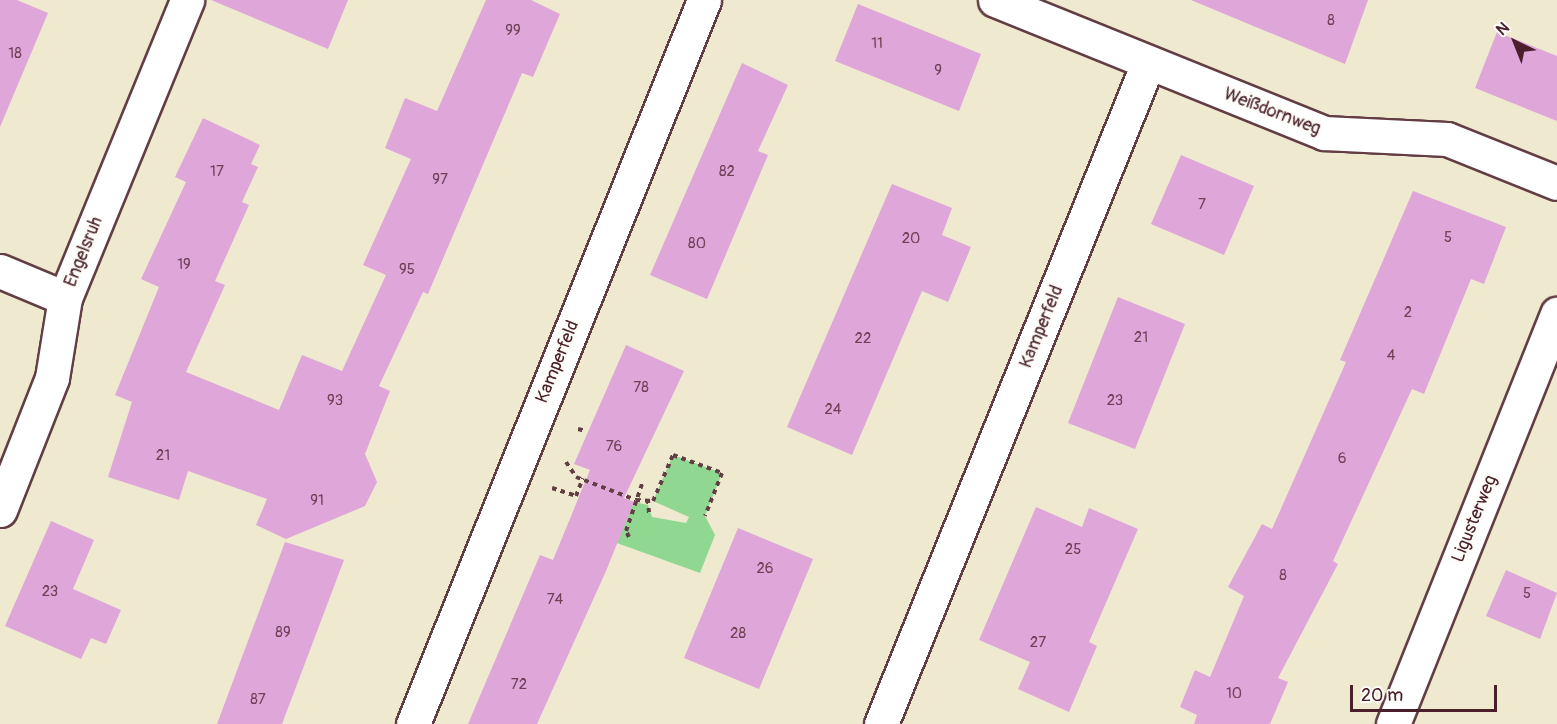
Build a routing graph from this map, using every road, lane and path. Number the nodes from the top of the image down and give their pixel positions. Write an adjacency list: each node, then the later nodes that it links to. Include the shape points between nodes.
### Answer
1 (187, 0): 7 (street, Engelsruh)
2 (704, 0): 23 (street, Kamperfeld)
3 (995, 0): 4 (street, Weißdornweg)
4 (1148, 63): 5 (street, Weißdornweg, via 1324,134 1447,139); 24 (street, Kamperfeld)
5 (1557, 183)
6 (0, 271): 7 (street)
7 (65, 298): 19 (street, Engelsruh, via 52,378)
8 (1557, 314): 25 (street, Ligusterweg)
9 (568, 426): 10 (path)
10 (577, 429): 11 (path); 12 (path)
11 (586, 431)
12 (573, 440)
13 (569, 450): 14 (path, via 569,468)
14 (583, 478): 16 (path, via 576,496); 18 (path)
15 (642, 484): 18 (path)
16 (547, 487)
17 (648, 498): 18 (path); 20 (path); 21 (path, via 653,501 670,454 722,473)
18 (636, 500): 22 (path, via 626,531)
19 (0, 510)
20 (650, 516)
21 (705, 516)
22 (628, 537)
23 (413, 724)
24 (881, 724)
25 (1394, 724)

